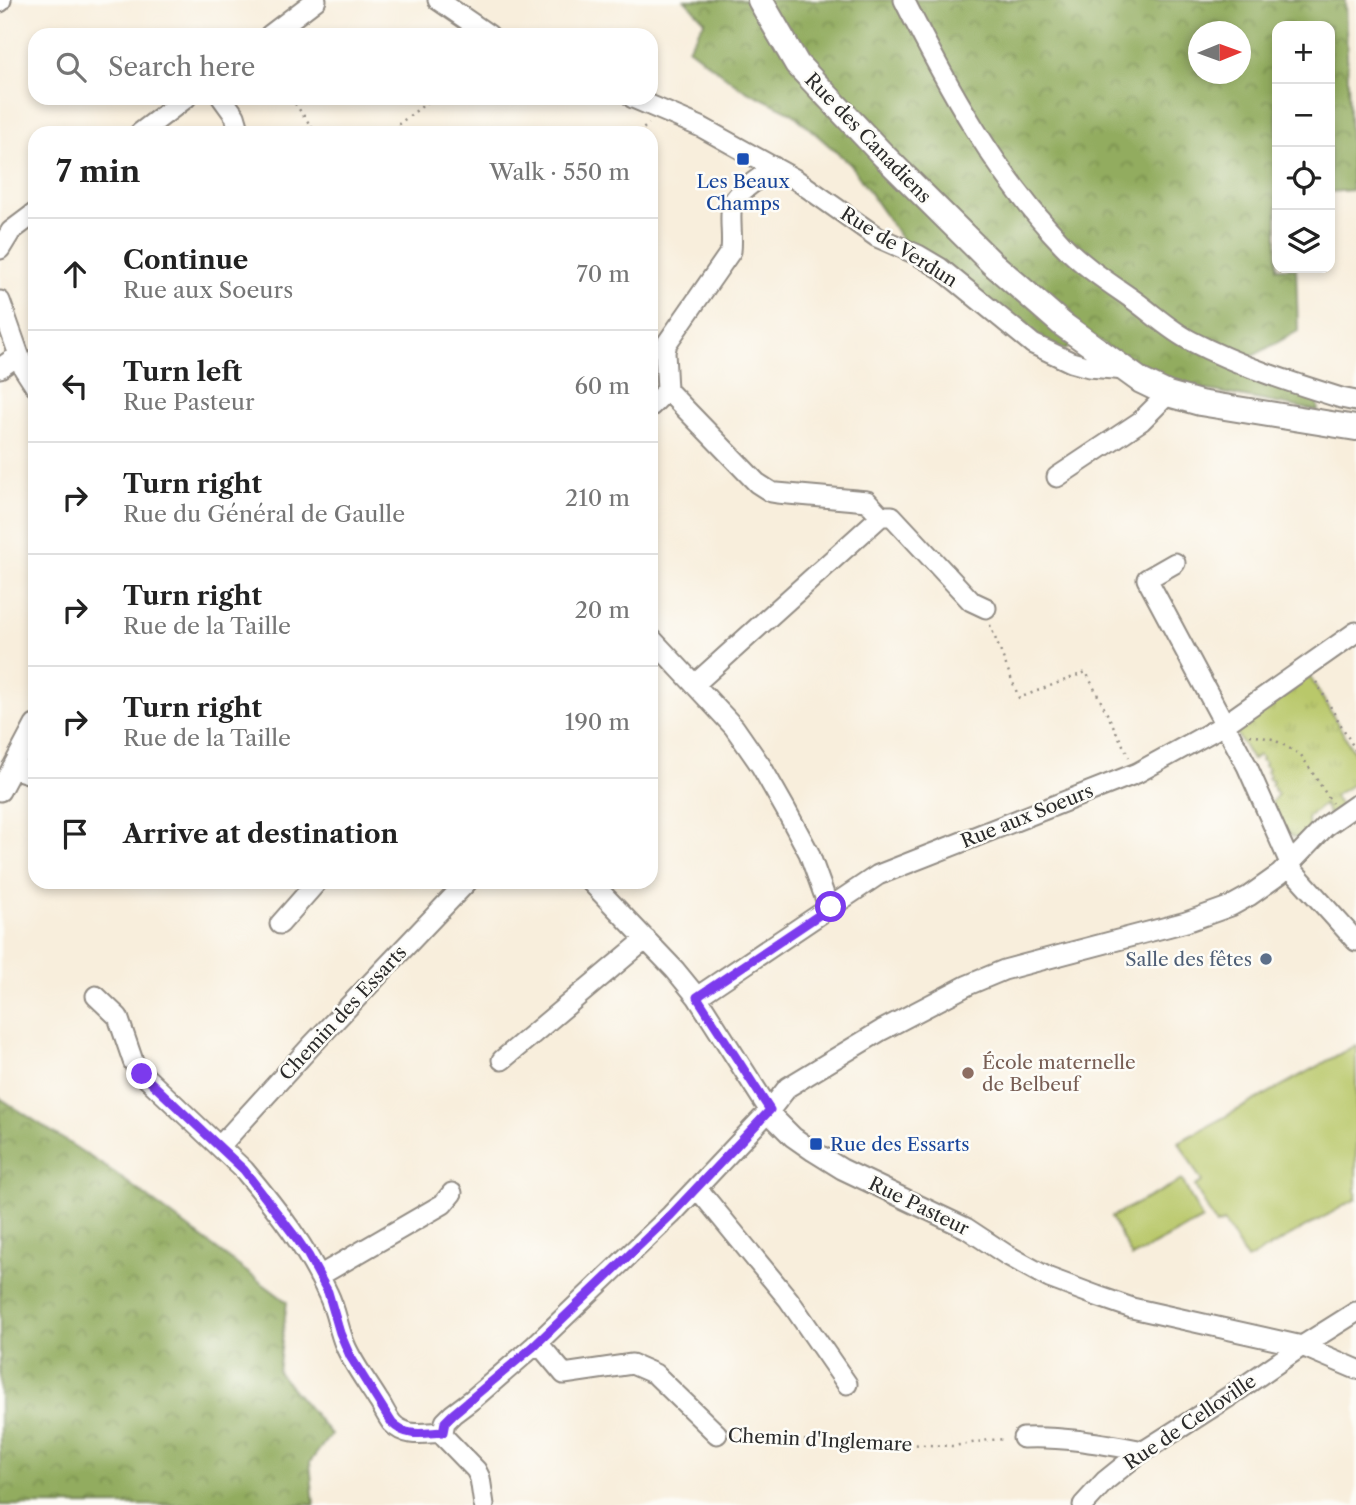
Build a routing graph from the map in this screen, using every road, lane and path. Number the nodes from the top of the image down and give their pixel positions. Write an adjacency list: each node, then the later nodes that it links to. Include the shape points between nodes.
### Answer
1 (316, 0): 5 (street)
2 (438, 0): 6 (street)
3 (760, 0): 22 (main road, Rue des Canadiens, via 797,64 884,156 992,263 1062,324)
4 (904, 0): 27 (street, via 994,158 1065,247 1188,340 1237,363)
5 (279, 28)
6 (479, 28)
7 (177, 105): 12 (street)
8 (227, 105): 13 (street)
9 (296, 105): 14 (path)
10 (424, 105): 15 (path)
11 (649, 105): 16 (street, Rue de Verdun)
12 (149, 126)
13 (238, 126)
14 (311, 126)
15 (396, 126)
16 (774, 166): 22 (street, Rue de Verdun, via 877,237 940,268 1033,344 1071,362); 24 (street, via 731,206 731,251 667,343)
17 (28, 218): 18 (street, via 11,231)
18 (0, 249)
19 (0, 301): 20 (street)
20 (19, 355): 21 (street); 23 (street)
21 (0, 368)
22 (1126, 370): 25 (main road, Rue des Canadiens)
23 (28, 375)
24 (667, 390): 26 (street); 30 (street, via 771,492 867,501)
25 (1168, 394): 28 (main road); 29 (street, via 1141,421)
26 (658, 399)
27 (1356, 401)
28 (1356, 428)
29 (1058, 477)
30 (881, 516): 32 (street, via 892,516 971,601); 36 (street)
31 (1175, 563): 37 (street, via 1147,579)
32 (986, 608): 42 (path, via 1019,698 1086,672)
33 (1356, 632): 35 (street, Rue aux Soeurs)
34 (658, 645): 36 (street)
35 (1307, 667): 37 (street, Rue aux Soeurs); 39 (path)
36 (695, 684): 50 (street, via 761,766)
37 (1226, 727): 42 (street, Rue aux Soeurs); 45 (path, via 1273,739 1301,755); 46 (street)
38 (28, 738): 40 (street)
39 (1356, 751)
40 (12, 768): 41 (street); 43 (street)
41 (28, 773)
42 (1137, 773): 50 (street, Rue aux Soeurs, via 878,875)
43 (0, 791)
44 (1356, 805): 46 (street, via 1326,825)
45 (1335, 809)
46 (1291, 863): 53 (street); 57 (street, via 1231,906 1004,970 968,985 788,1087)
47 (311, 889): 51 (street)
48 (460, 889): 58 (street, Chemin des Essarts)
49 (598, 889): 52 (street, Rue Pasteur)
50 (831, 907): 55 (street, Rue aux Soeurs)
51 (280, 923)
52 (646, 939): 55 (street, Rue Pasteur); 56 (street)
53 (1356, 941)
54 (96, 996): 58 (street, via 118,1017 142,1074)
55 (697, 997): 57 (street, Rue Pasteur)
56 (502, 1060)
57 (770, 1110): 59 (street); 64 (street, Rue Pasteur, via 813,1152 966,1228 1049,1278 1132,1308)
58 (220, 1146): 61 (street, via 260,1188)
59 (697, 1188): 63 (street); 66 (street, via 789,1300)
60 (452, 1193): 61 (street, via 443,1204)
61 (319, 1276): 67 (street, via 350,1356 396,1428 421,1434)
62 (1356, 1312): 64 (street, Rue de Celloville)
63 (538, 1343): 67 (street, via 453,1414); 68 (street, Chemin d'Inglemare, via 564,1374 632,1364 655,1374)
64 (1302, 1346): 65 (street, Rue Pasteur); 70 (street, Rue de Celloville)
65 (1356, 1369)
66 (848, 1384)
67 (443, 1432): 71 (street, via 476,1470)
68 (717, 1434): 69 (path, Chemin d'Inglemare, via 954,1446)
69 (1023, 1438): 70 (street)
70 (1144, 1451): 72 (street, Rue de Celloville, via 1105,1480)
71 (484, 1505)
72 (1083, 1505)

